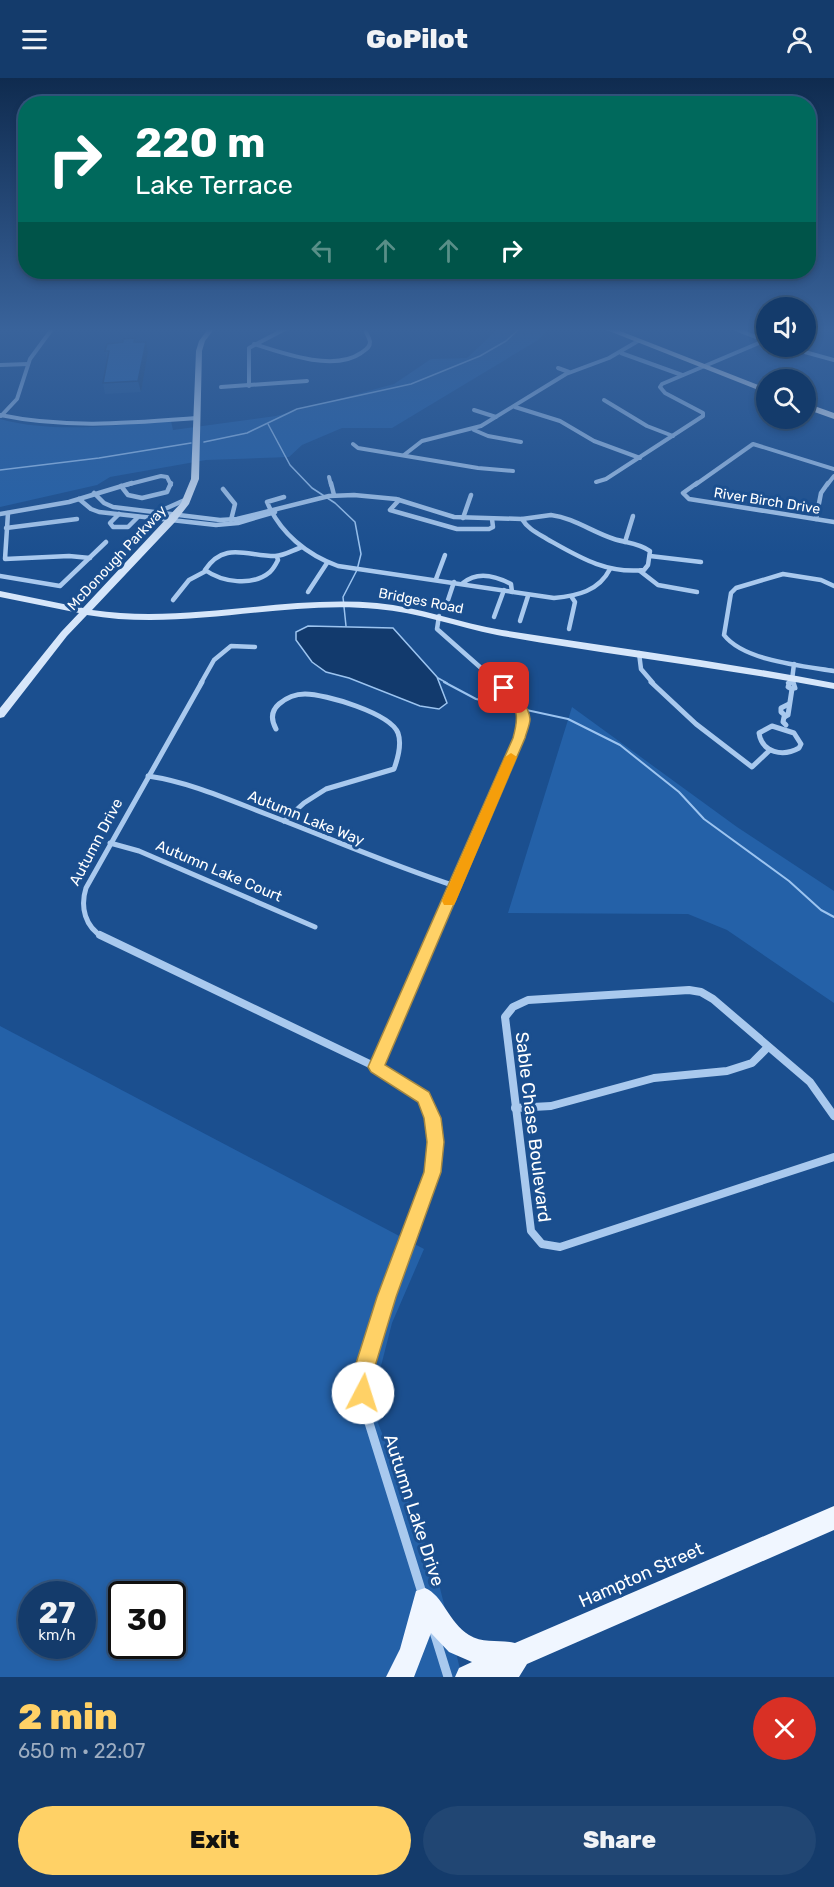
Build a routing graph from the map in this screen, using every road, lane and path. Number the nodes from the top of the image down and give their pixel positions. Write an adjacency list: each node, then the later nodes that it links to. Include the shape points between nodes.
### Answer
1 (15, 404): 11 (street)
2 (198, 404): 14 (street, McDonough Parkway)
3 (520, 404): 7 (street)
4 (610, 404): 16 (street)
5 (686, 404): 16 (street, via 704,416)
6 (816, 405): 10 (main road)
7 (515, 407): 13 (street); 20 (street, via 560,421 594,441)
8 (474, 410): 13 (street)
9 (816, 410): 12 (main road)
10 (834, 412)
11 (0, 415): 14 (street, via 60,426)
12 (834, 416)
13 (496, 417): 15 (street)
14 (198, 418): 33 (street, McDonough Parkway, via 195,479)
15 (474, 430): 17 (street); 19 (street, via 433,437)
16 (673, 436): 20 (street)
17 (521, 442)
18 (352, 444): 19 (street)
19 (404, 455): 22 (street)
20 (640, 458): 25 (street)
21 (834, 469): 49 (street, River Birch Drive, via 770,447 750,445 683,494 689,499)
22 (513, 471)
23 (834, 476): 49 (street, via 820,493)
24 (328, 477): 29 (street)
25 (596, 482)
26 (121, 486): 26 (street, via 162,476 171,484 167,492 142,498 128,495); 28 (street)
27 (223, 489): 50 (street, via 235,504)
28 (94, 493): 32 (street); 35 (street, via 107,505)
29 (334, 495): 34 (street); 38 (street)
30 (471, 495): 45 (street)
31 (284, 497): 38 (street, via 267,502)
32 (79, 499): 39 (street); 41 (street, via 93,510)
33 (188, 499): 37 (street); 44 (street, McDonough Parkway)
34 (399, 500): 45 (street); 47 (street, via 390,510 451,528 489,529)
35 (124, 509): 36 (street); 41 (street)
36 (141, 512): 37 (street); 43 (street)
37 (153, 512): 44 (street)
38 (271, 512): 50 (street); 57 (street)
39 (8, 513): 40 (street); 52 (street)
40 (0, 514)
41 (118, 515): 43 (street); 43 (street, via 110,524 113,527 128,527)
42 (633, 516): 56 (street)
43 (138, 518): 44 (street); 54 (street, via 157,523)
44 (174, 518): 50 (street, via 204,524); 54 (street, McDonough Parkway)
45 (463, 518): 47 (street)
46 (77, 519): 52 (street)
47 (492, 519): 48 (street)
48 (522, 519): 56 (street, via 563,516); 66 (street, via 528,527 577,558)
49 (816, 519): 51 (street, River Birch Drive)
50 (231, 522)
51 (834, 522)
52 (6, 530): 53 (street); 62 (street)
53 (0, 533)
54 (157, 536): 83 (street, McDonough Parkway)
55 (106, 542): 61 (street)
56 (625, 542): 59 (street, via 644,546)
57 (302, 547): 60 (street); 65 (street)
58 (446, 555): 70 (street)
59 (650, 556): 64 (street); 67 (street, via 647,568)
60 (277, 557): 68 (street, via 227,553 211,561); 68 (street, via 270,573 239,581 227,581)
61 (90, 558): 62 (street, via 71,555); 69 (street, via 59,586)
62 (5, 559): 63 (street)
63 (0, 562)
64 (701, 562)
65 (327, 563): 70 (street); 75 (street)
66 (610, 569): 67 (street); 80 (street, via 608,576 593,589)
67 (640, 570): 77 (street, via 654,584)
68 (206, 571): 81 (street, via 189,580)
69 (0, 576)
70 (436, 579): 71 (street)
71 (454, 582): 72 (street); 82 (street)
72 (463, 583): 74 (street); 76 (street, via 470,577 496,576 511,584)
73 (834, 586): 90 (street, via 821,580 780,574 731,592 726,640 758,656)
74 (504, 590): 76 (street); 85 (street)
75 (308, 592)
76 (512, 592): 79 (street)
77 (698, 592)
78 (0, 594): 83 (street, Bridges Road)
79 (528, 596): 80 (street); 86 (street)
80 (571, 596): 87 (street, via 574,602)
81 (173, 600)
82 (447, 603)
83 (85, 611): 84 (street, Bridges Road, via 172,618 344,604); 94 (street, McDonough Parkway)
84 (439, 616): 89 (street, Bridges Road, via 495,631); 101 (street, via 437,629 446,641 504,688 518,704 524,719)
85 (494, 617)
86 (520, 621)
87 (569, 629)
88 (255, 647): 98 (street, Autumn Drive, via 231,646 213,660)
89 (639, 652): 92 (street, Bridges Road); 97 (street, via 641,669 656,687 696,724 752,766)
90 (795, 664): 91 (street); 92 (street)
91 (834, 671)
92 (793, 679): 93 (street, Bridges Road); 95 (street, via 795,688 789,704 781,708 787,716 783,722)
93 (834, 686)
94 (0, 715)
95 (786, 726): 97 (street, via 772,726 759,733 760,741); 97 (street, via 797,735 799,748 789,753)
96 (276, 729): 99 (street, via 272,723 274,709 282,701 305,694 379,717 394,726 398,734 394,769 387,774 342,782 301,804)
97 (770, 750)
98 (148, 776): 99 (street, Autumn Lake Way, via 168,778); 100 (street, Autumn Drive)
99 (284, 821): 101 (street, Autumn Lake Way, via 397,868)
100 (110, 843): 102 (street, Autumn Lake Court, via 139,851); 104 (street, Autumn Drive, via 82,899 87,923 99,935)
101 (455, 886): 104 (street)
102 (315, 927)
103 (768, 1047): 105 (street, via 752,1063 727,1071 654,1078 551,1106); 105 (street, Sable Chase Boulevard, via 713,999 696,991 528,1000 508,1011 504,1022); 106 (street, Sable Chase Boulevard, via 810,1082)
104 (376, 1067): 109 (street, Autumn Lake Drive, via 424,1097 436,1142 432,1172 362,1376 365,1410)
105 (515, 1108): 107 (street, Sable Chase Boulevard, via 531,1231 534,1239 547,1247 560,1247)
106 (834, 1116)
107 (834, 1157)
108 (834, 1518): 110 (main road, Hampton Street)
109 (425, 1600): 110 (main road, via 447,1636 490,1655); 111 (main road, via 409,1662); 112 (street, Autumn Lake Drive)
110 (518, 1655): 113 (main road, Hampton Street); 114 (main road)
111 (399, 1677)
112 (448, 1677)
113 (468, 1677)
114 (505, 1677)

